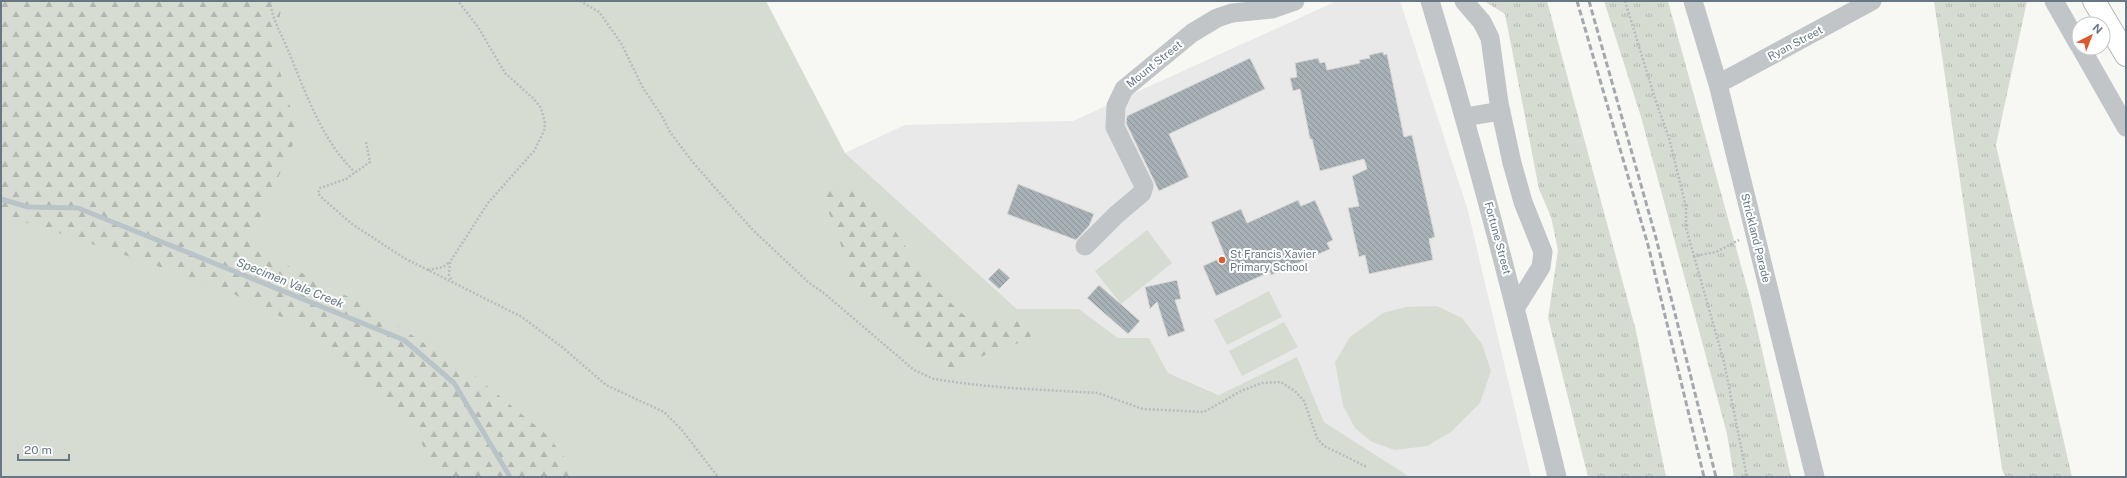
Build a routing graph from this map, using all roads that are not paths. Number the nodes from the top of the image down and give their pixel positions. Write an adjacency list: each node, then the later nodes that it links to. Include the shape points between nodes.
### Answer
1 (1296, 1): 15 (street, Mount Street, via 1272,9 1232,13 1218,18 1192,33 1124,89 1116,106 1115,127 1144,186 1142,193)
2 (1430, 1): 13 (street, Fortune Street)
3 (1464, 1): 12 (street, via 1482,22 1490,38)
4 (1693, 1): 11 (street, Strickland Parade)
5 (1872, 1): 11 (street, Ryan Street)
6 (2054, 1): 8 (street)
7 (2094, 1): 9 (main road)
8 (2071, 31)
9 (2123, 48)
10 (2086, 56): 14 (street)
11 (1718, 84): 18 (street, Strickland Parade)
12 (1501, 111): 13 (street); 16 (street, via 1518,186 1543,252 1541,267)
13 (1465, 117): 16 (street, Fortune Street)
14 (2126, 127)
15 (1085, 246)
16 (1516, 307): 17 (street, Fortune Street)
17 (1557, 477)
18 (1815, 477)

